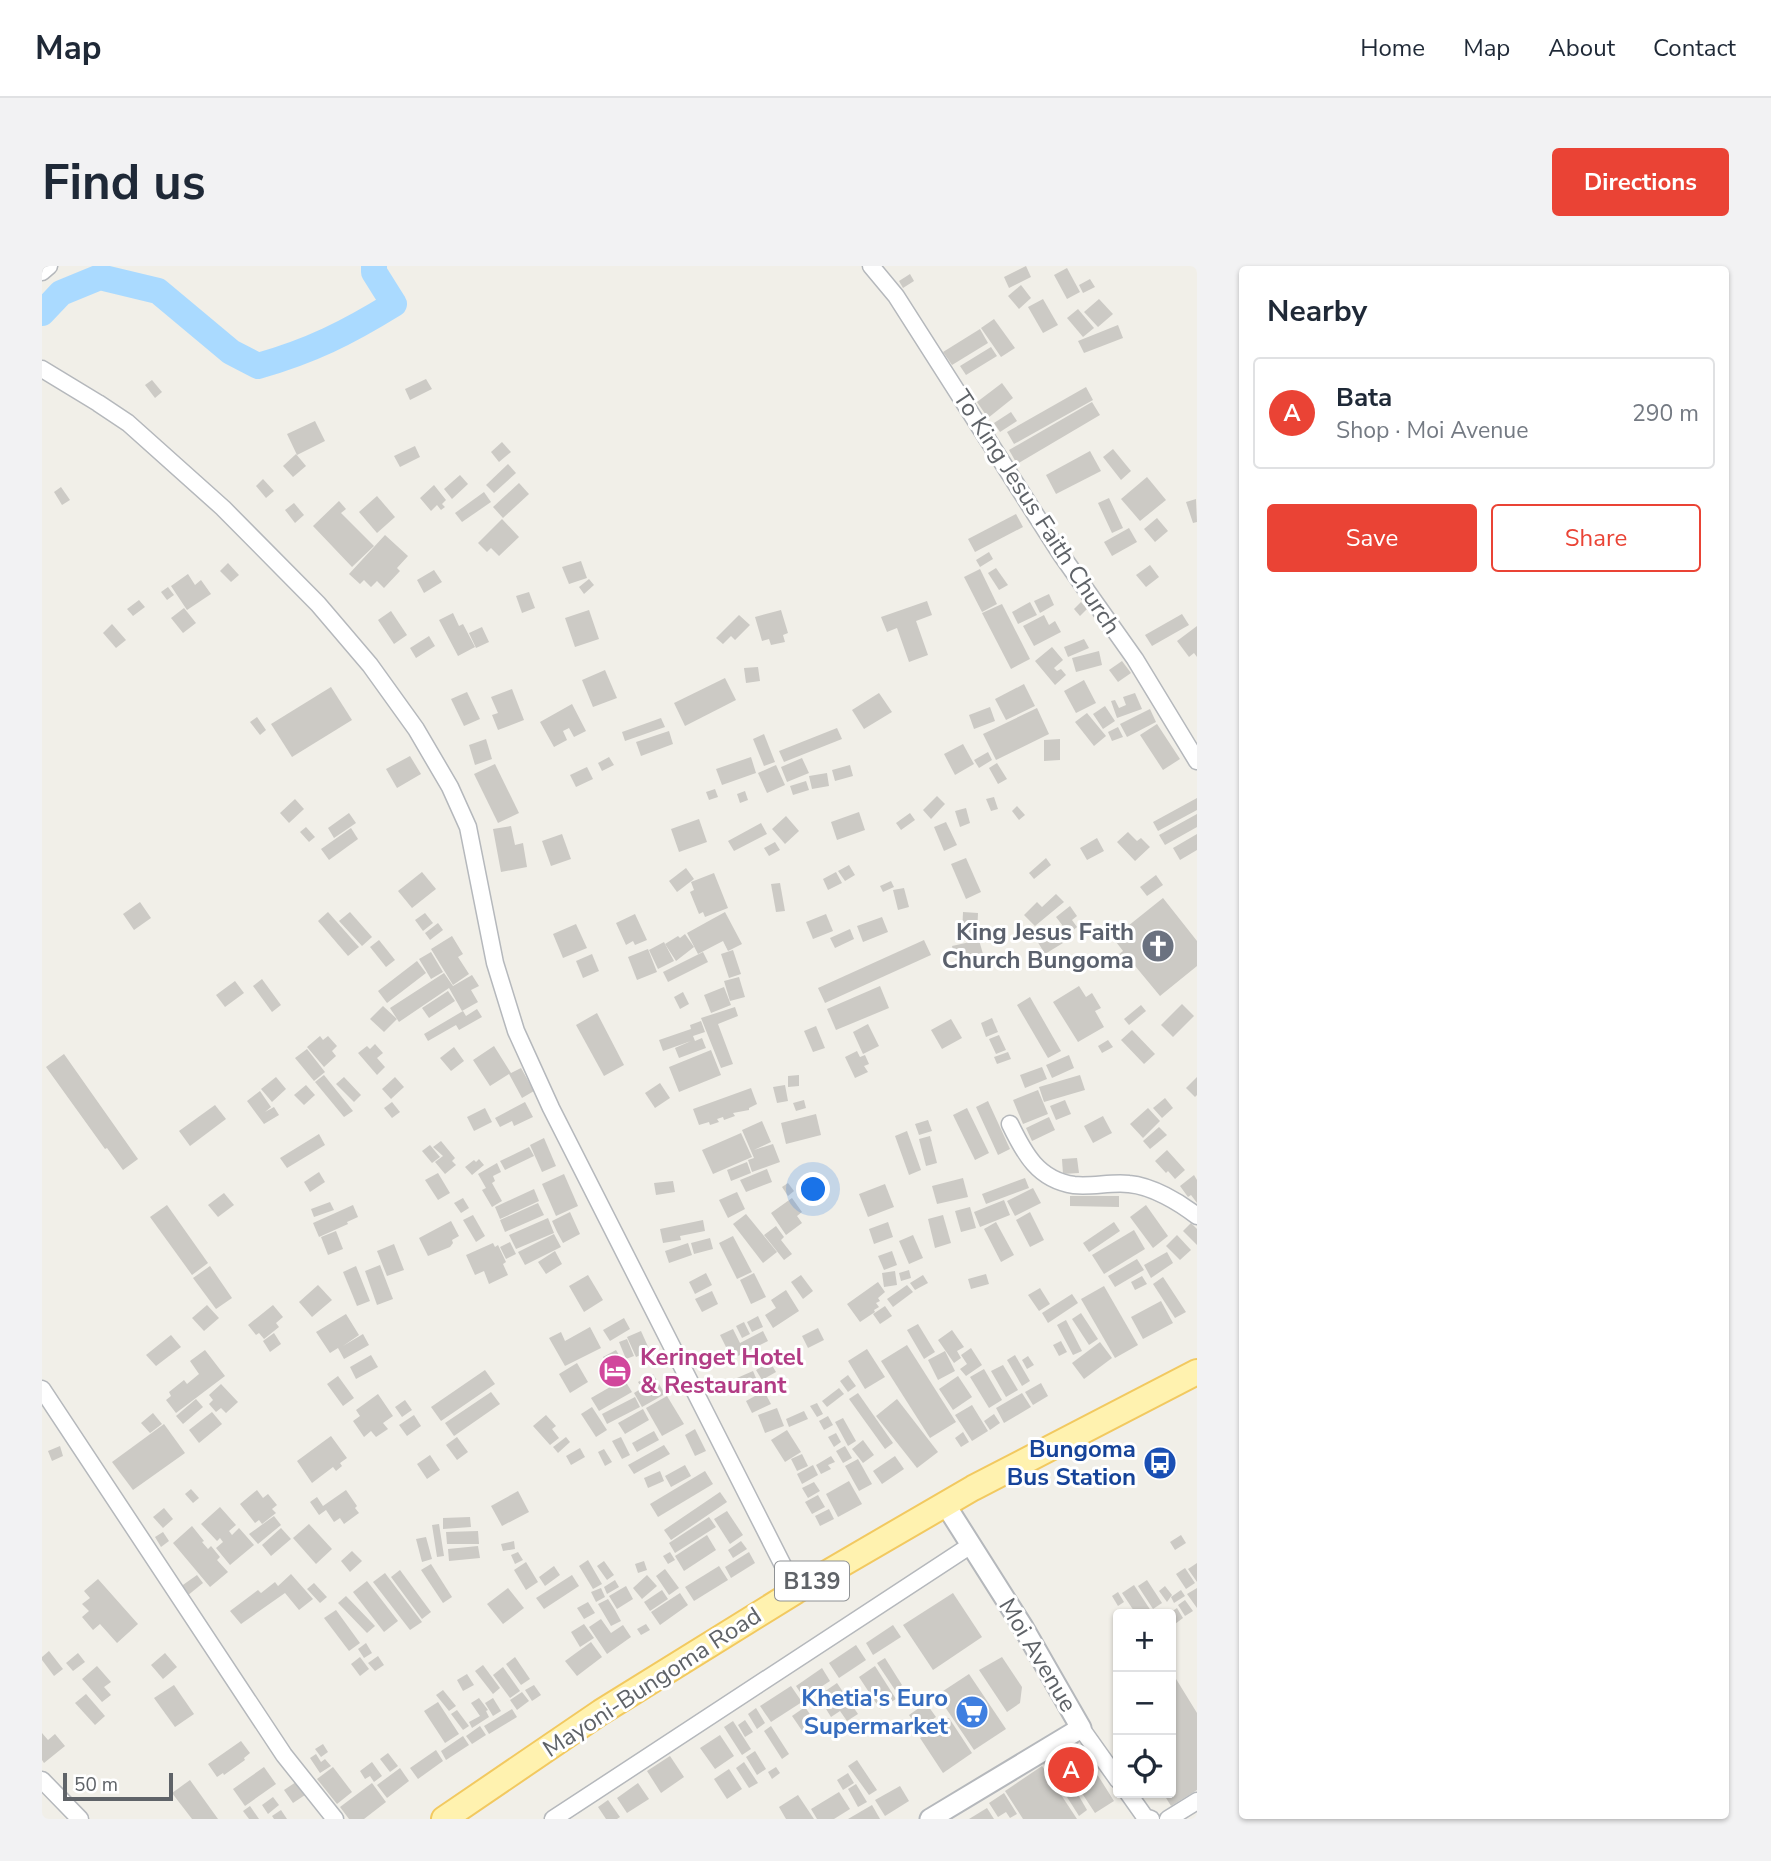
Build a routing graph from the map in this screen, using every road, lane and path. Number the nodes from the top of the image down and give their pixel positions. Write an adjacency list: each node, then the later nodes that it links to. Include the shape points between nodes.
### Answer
1 (49, 266): 3 (street)
2 (871, 266): 5 (street, To King Jesus Faith Church, via 1135,659)
3 (42, 272)
4 (42, 369): 12 (street, via 128,424 223,508 318,604 370,665 415,729 468,827 495,963 516,1031)
5 (1197, 761)
6 (1010, 1124): 7 (street, via 1026,1156 1056,1180 1074,1185 1131,1184 1177,1200)
7 (1197, 1216)
8 (1197, 1372): 10 (main road, Mayoni-Bungoma Road / B139)
9 (42, 1389): 19 (street, via 284,1755)
10 (945, 1504): 11 (street, Moi Avenue); 12 (main road, Mayoni-Bungoma Road / B139)
11 (971, 1545): 13 (street, Moi Avenue); 21 (street)
12 (796, 1591): 20 (main road, Mayoni-Bungoma Road / B139, via 601,1712)
13 (1081, 1728): 14 (street); 22 (street, Moi Avenue)
14 (1113, 1773)
15 (42, 1780): 18 (street)
16 (1132, 1798): 23 (street)
17 (1197, 1801): 24 (street)
18 (80, 1819)
19 (335, 1819)
20 (444, 1819)
21 (553, 1819)
22 (930, 1819)
23 (1151, 1819)
24 (1168, 1819)

